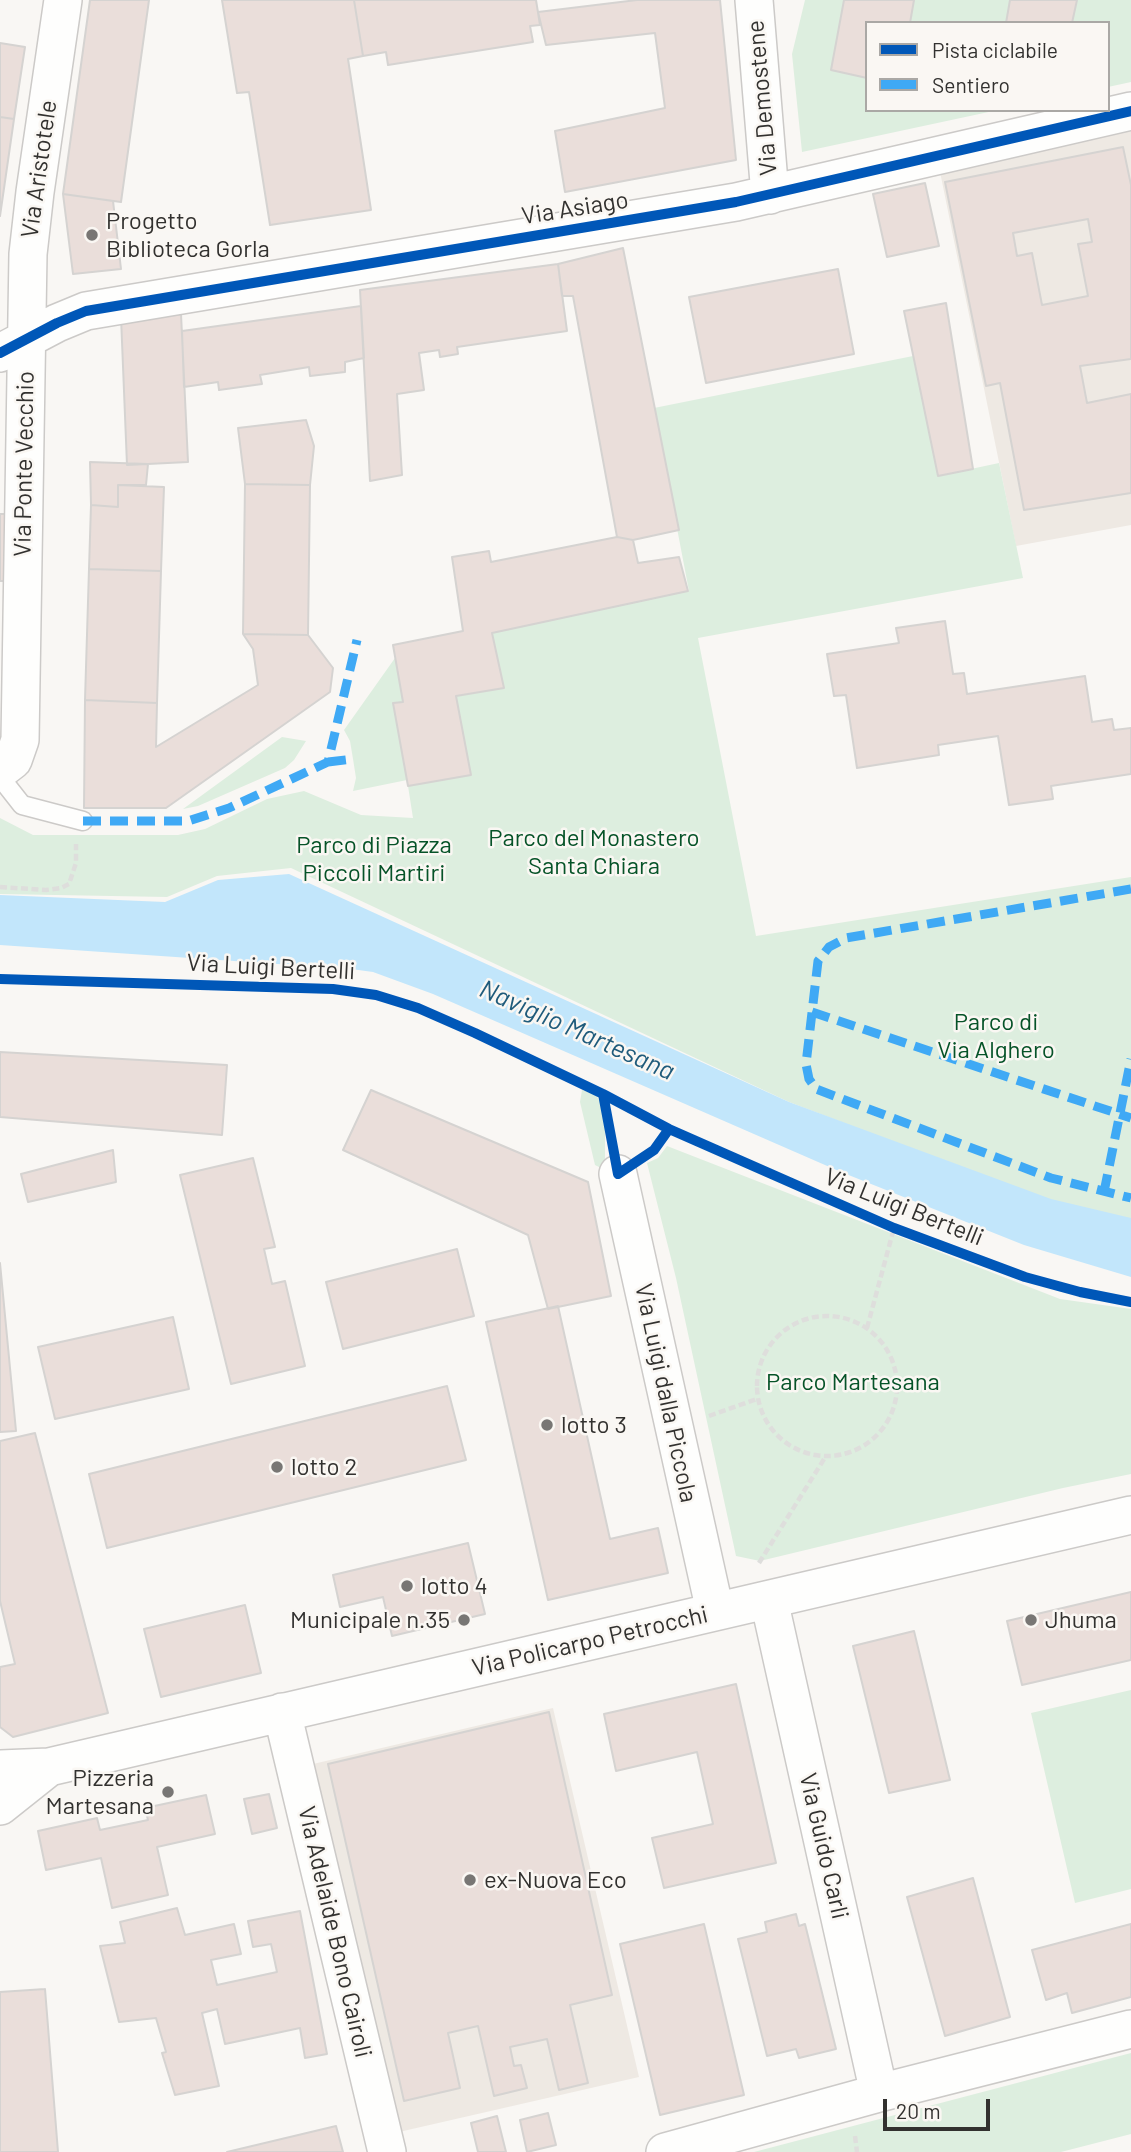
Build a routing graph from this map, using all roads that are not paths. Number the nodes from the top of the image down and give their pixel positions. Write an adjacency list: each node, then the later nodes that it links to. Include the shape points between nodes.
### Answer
1 (64, 0): 5 (street, Via Aristotele)
2 (754, 0): 4 (street, Via Demostene)
3 (1131, 111): 4 (street, Via Asiago)
4 (770, 195): 5 (street, Via Asiago, via 100,309 71,316)
5 (14, 346): 6 (street, Via Ponte Vecchio, via 20,740 13,760)
6 (0, 770)
7 (0, 777): 8 (lane, via 22,805)
8 (79, 821)
9 (618, 1174): 12 (street, Via Luigi dalla Piccola)
10 (1131, 1515): 11 (street, Via Policarpo Petrocchi)
11 (769, 1600): 12 (street, Via Policarpo Petrocchi); 18 (street, Via Guido Carli)
12 (715, 1611): 13 (street, Via Policarpo Petrocchi)
13 (282, 1712): 14 (street, Via Policarpo Petrocchi); 19 (street, Via Adelaide Bono Cairoli)
14 (49, 1767): 15 (street, Via Policarpo Petrocchi); 16 (street, Via Policarpo Petrocchi)
15 (0, 1769)
16 (0, 1806)
17 (1131, 2029): 18 (street)
18 (880, 2093): 20 (street)
19 (387, 2152)
20 (665, 2152)

